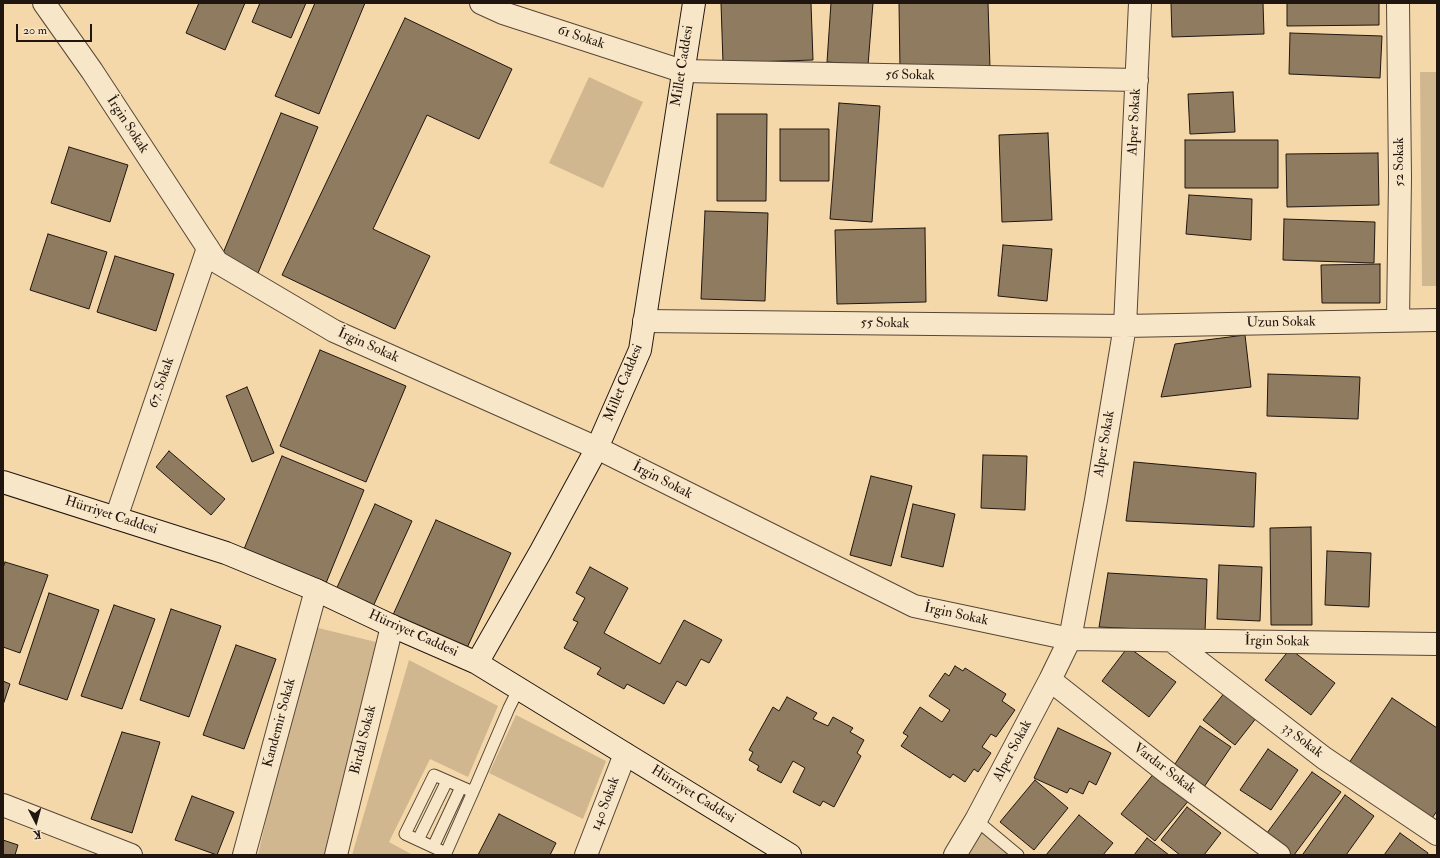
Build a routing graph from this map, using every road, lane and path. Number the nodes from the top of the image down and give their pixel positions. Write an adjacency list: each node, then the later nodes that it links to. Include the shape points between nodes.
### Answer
1 (44, 3): 8 (street, İrgin Sokak, via 92,71)
2 (481, 3): 6 (street, 61 Sokak, via 503,13)
3 (694, 3): 6 (street, Millet Caddesi)
4 (1140, 3): 7 (street, Alper Sokak)
5 (1398, 3): 9 (street, 52 Sokak)
6 (682, 71): 7 (street, 56 Sokak); 11 (street, Millet Caddesi)
7 (1137, 80): 12 (street, Alper Sokak)
8 (208, 248): 13 (street, İrgin Sokak, via 217,262 334,331); 15 (street, 67. Sokak)
9 (1398, 320): 10 (street, Uzun Sokak); 12 (street, Uzun Sokak)
10 (1437, 320)
11 (644, 321): 12 (street, 55 Sokak); 13 (street, Millet Caddesi, via 640,350)
12 (1126, 326): 18 (street, Alper Sokak)
13 (597, 448): 18 (street, İrgin Sokak, via 914,606); 21 (street, Millet Caddesi)
14 (3, 482): 15 (street, Hürriyet Caddesi)
15 (116, 518): 16 (street, Hürriyet Caddesi, via 226,553)
16 (316, 590): 17 (street, Hürriyet Caddesi); 32 (street, Kandemir Sokak)
17 (392, 626): 21 (street, Hürriyet Caddesi); 33 (street, Birdal Sokak)
18 (1070, 639): 19 (street, İrgin Sokak); 22 (street, Alper Sokak)
19 (1172, 641): 20 (street, İrgin Sokak); 29 (street, 33 Sokak, via 1324,758)
20 (1437, 644)
21 (477, 663): 23 (street, Hürriyet Caddesi)
22 (1050, 680): 28 (street, Alper Sokak); 38 (street, Vardar Sokak, via 1169,774)
23 (519, 688): 24 (street, Hürriyet Caddesi); 26 (lane)
24 (626, 754): 34 (street, 140 Sokak); 35 (street, Hürriyet Caddesi)
25 (461, 787): 26 (lane); 30 (lane); 30 (lane, via 434,775 406,834)
26 (473, 792): 30 (lane, via 446,853)
27 (3, 806): 31 (street)
28 (976, 820): 36 (street, Alper Sokak); 37 (lane)
29 (1437, 834)
30 (433, 847)
31 (131, 855)
32 (244, 855)
33 (336, 855)
34 (586, 855)
35 (790, 855)
36 (955, 855)
37 (1018, 855)
38 (1279, 855)

